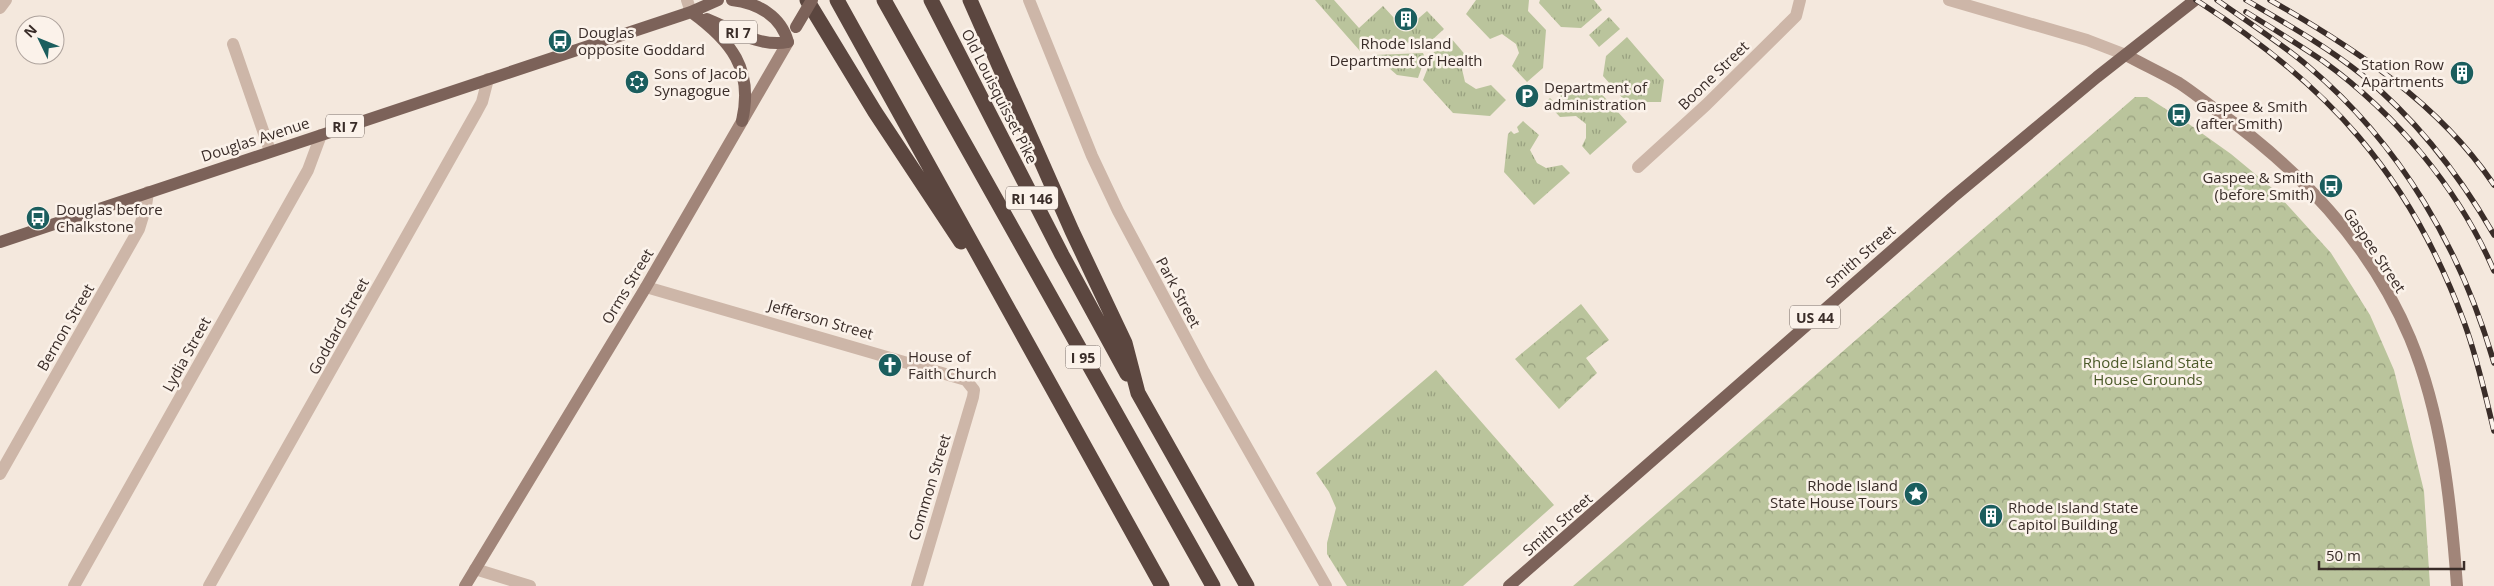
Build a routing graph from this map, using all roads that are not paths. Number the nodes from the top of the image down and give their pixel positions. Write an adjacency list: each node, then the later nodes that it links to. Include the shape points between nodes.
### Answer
1 (6, 0): 15 (street)
2 (720, 0): 14 (main road, Douglas Avenue / RI 7)
3 (732, 0): 16 (main road, via 753,4 766,11 781,26)
4 (807, 0): 27 (highway, via 875,112)
5 (812, 0): 16 (main road, Orms Street, bridge)
6 (837, 0): 27 (highway, I 95)
7 (884, 0): 38 (highway, I 95)
8 (931, 0): 28 (highway, Old Louisquisset Pike / RI 146, via 1062,255)
9 (970, 0): 28 (highway, via 1080,250 1125,343)
10 (1029, 0): 40 (street, Park Street, via 1092,156 1118,211 1204,372)
11 (1800, 0): 23 (street, Boone Street, via 1796,16)
12 (1949, 0): 18 (street, via 2087,40)
13 (2195, 0): 18 (main road, Smith Street)
14 (689, 6): 16 (main road, RI 7, via 762,42); 19 (main road, Douglas Avenue / RI 7); 20 (main road, via 721,36 739,62 746,94)
15 (0, 8)
16 (788, 42): 20 (main road, Orms Street)
17 (233, 44): 22 (street)
18 (2126, 55): 41 (main road, Smith Street / US 44, via 1952,198); 42 (main road, Gaspee Street, via 2181,84 2286,165 2322,200 2383,285 2410,338 2428,392 2440,446)
19 (488, 79): 21 (main road, Douglas Avenue / RI 7); 33 (street, Goddard Street, via 476,113)
20 (742, 121): 26 (main road, Orms Street)
21 (320, 135): 22 (main road, Douglas Avenue / RI 7); 32 (street, Lydia Street, via 308,170)
22 (270, 151): 24 (main road, Douglas Avenue / RI 7)
23 (1638, 167)
24 (148, 192): 25 (main road, Douglas Avenue / RI 7); 30 (street, Bernon Street, via 139,229)
25 (0, 242)
26 (646, 287): 29 (street, Jefferson Street, via 952,374 966,380 974,390); 31 (main road, Orms Street)
27 (1013, 320): 37 (highway, I 95)
28 (1138, 392): 39 (highway)
29 (973, 397): 36 (street, Common Street)
30 (0, 474)
31 (475, 569): 34 (main road, Orms Street); 35 (street)
32 (74, 586)
33 (209, 586)
34 (464, 586)
35 (530, 586)
36 (917, 586)
37 (1162, 586)
38 (1212, 586)
39 (1247, 586)
40 (1326, 586)
41 (1510, 586)
42 (2457, 586)

